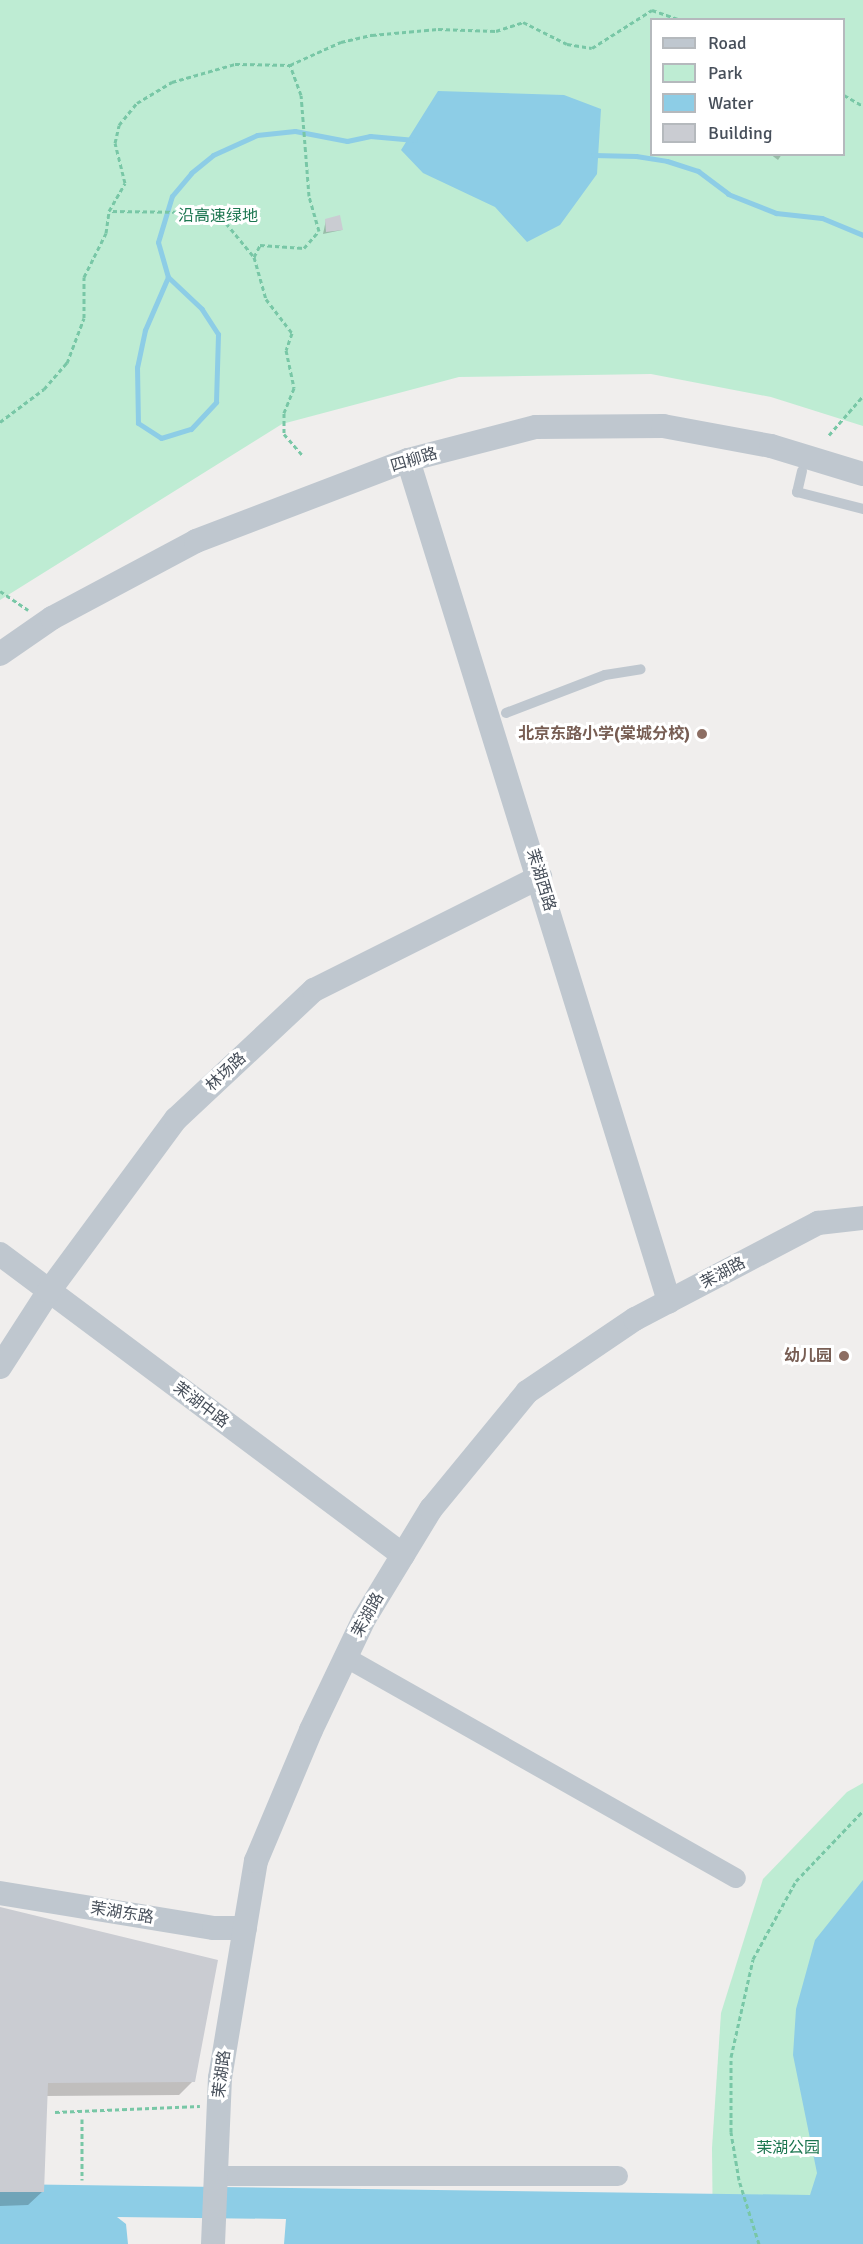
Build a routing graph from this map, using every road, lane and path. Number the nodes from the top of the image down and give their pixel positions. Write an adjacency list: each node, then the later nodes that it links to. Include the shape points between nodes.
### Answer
1 (675, 18): 2 (path, via 652,10 592,48 567,44 523,22 496,31 438,29 372,35 341,42)
2 (290, 64): 5 (path, via 235,64 172,82 137,103 116,132 125,183); 8 (path, via 304,115 309,196 319,231 304,248 260,245)
3 (845, 96): 4 (path)
4 (863, 106)
5 (109, 212): 7 (path); 10 (path, via 106,233 84,278 84,318 67,363 44,389)
6 (192, 212): 7 (path)
7 (182, 213): 8 (path, via 213,215 226,223)
8 (254, 257): 12 (path, via 266,299 292,333 286,350 294,388 284,413 284,434)
9 (863, 396): 11 (path)
10 (0, 422)
11 (829, 435)
12 (303, 456)
13 (408, 460): 15 (street, 四柳路, via 536,428 663,426 771,446); 18 (street, 四柳路, via 196,541); 22 (street, 茉湖西路)
14 (802, 471): 16 (lane, via 797,492)
15 (863, 474)
16 (863, 509)
17 (0, 591): 18 (path)
18 (44, 623): 19 (street, 四柳路)
19 (0, 654)
20 (641, 669): 21 (lane, via 605,675)
21 (506, 713)
22 (540, 876): 25 (street, 林场路, via 314,990 176,1119); 26 (street, 茉湖西路)
23 (863, 1218): 26 (street, 茉湖路, via 818,1223)
24 (0, 1254): 25 (street, 茉湖中路)
25 (49, 1291): 27 (street, 林场路); 28 (street, 茉湖中路)
26 (669, 1301): 28 (street, 茉湖路, via 635,1318 527,1392 431,1509)
27 (0, 1367)
28 (403, 1555): 29 (street, 茉湖路)
29 (345, 1657): 31 (street); 33 (street, 茉湖路, via 256,1862)
30 (863, 1811): 41 (path, via 796,1881 753,1959 731,2056 731,2132 739,2180)
31 (736, 1878)
32 (0, 1893): 33 (street, 茉湖东路, via 214,1928)
33 (245, 1928): 37 (street, 茉湖路, via 220,2078)
34 (202, 2106): 35 (path)
35 (55, 2112)
36 (82, 2119): 39 (path)
37 (214, 2176): 38 (street); 40 (street, 茉湖路)
38 (618, 2176)
39 (82, 2180)
40 (213, 2244)
41 (759, 2244)

